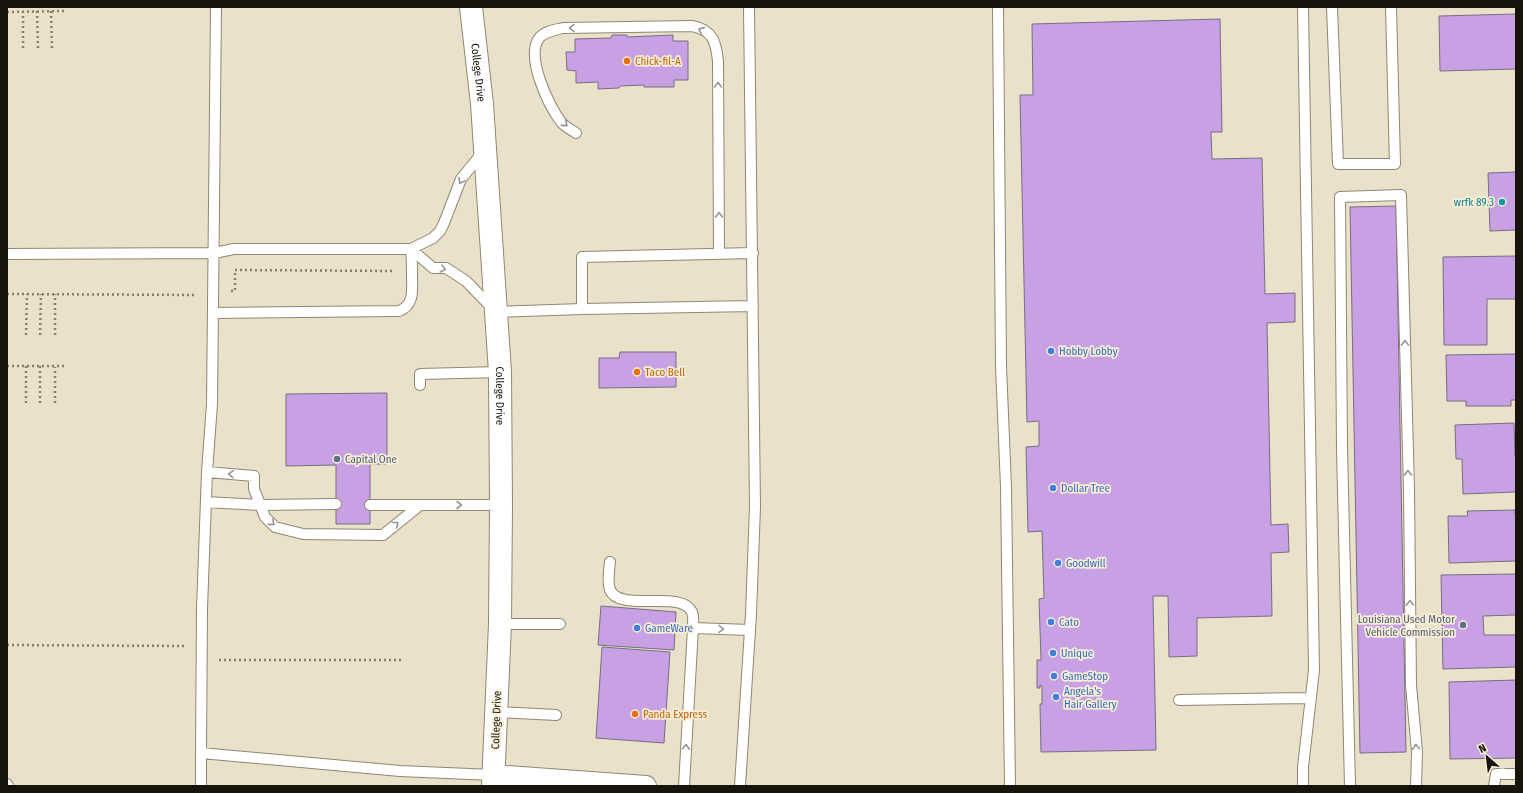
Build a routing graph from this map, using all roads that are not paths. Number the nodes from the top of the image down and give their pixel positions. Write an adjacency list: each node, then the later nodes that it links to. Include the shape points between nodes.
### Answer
1 (216, 7): 11 (lane)
2 (471, 7): 9 (street, College Drive)
3 (749, 7): 12 (lane)
4 (998, 7): 45 (lane, via 1001,366 1006,487)
5 (1303, 7): 33 (lane, via 1314,670)
6 (1332, 7): 7 (lane, via 1338,164 1395,164)
7 (1391, 7)
8 (576, 132): 14 (lane, one-way to 8, via 718,61 714,42 707,32 692,26 563,28 546,32 540,37 535,50 536,71 542,88 562,123)
9 (485, 151): 10 (lane, one-way to 10, via 460,179 440,231 433,238); 17 (street, College Drive)
10 (412, 249): 11 (lane, via 234,249); 17 (lane, one-way to 17, via 433,268 446,268 466,281); 18 (lane, via 413,294 404,309 399,311)
11 (214, 253): 13 (lane); 18 (lane)
12 (753, 253): 14 (lane); 15 (lane)
13 (7, 254)
14 (719, 254): 16 (lane, via 582,257)
15 (753, 306): 16 (lane); 32 (lane, via 755,507)
16 (582, 309): 17 (lane)
17 (496, 312): 19 (street, College Drive)
18 (213, 313): 21 (lane, via 212,404)
19 (500, 372): 20 (lane, via 420,374); 27 (street, College Drive)
20 (420, 385)
21 (207, 472): 22 (lane); 23 (lane, one-way to 21, via 254,489 254,476)
22 (206, 502): 23 (lane); 37 (lane)
23 (260, 504): 24 (lane); 26 (lane, one-way to 26, via 265,517 275,527 303,534 383,534)
24 (336, 504)
25 (370, 505): 26 (lane)
26 (420, 505): 27 (lane, one-way to 27)
27 (501, 505): 29 (street, College Drive)
28 (610, 562): 31 (lane, via 608,584 615,596 632,600 684,604 692,613)
29 (500, 624): 30 (lane); 35 (street, College Drive)
30 (560, 624)
31 (693, 628): 32 (lane, one-way to 32); 43 (lane, one-way to 31)
32 (750, 630): 44 (lane)
33 (1311, 698): 34 (lane); 46 (lane)
34 (1179, 700)
35 (496, 712): 36 (lane); 39 (street, College Drive)
36 (556, 715)
37 (201, 753): 39 (lane); 41 (lane)
38 (1516, 774): 49 (lane, via 1496,774)
39 (493, 780): 40 (street)
40 (597, 784): 42 (street)
41 (201, 786)
42 (646, 786)
43 (684, 786)
44 (740, 786)
45 (1010, 786)
46 (1303, 786)
47 (1350, 786): 48 (lane, one-way to 47, via 1417,752 1411,685 1401,195 1340,196 1342,448)
48 (1416, 786)
49 (1494, 786)

